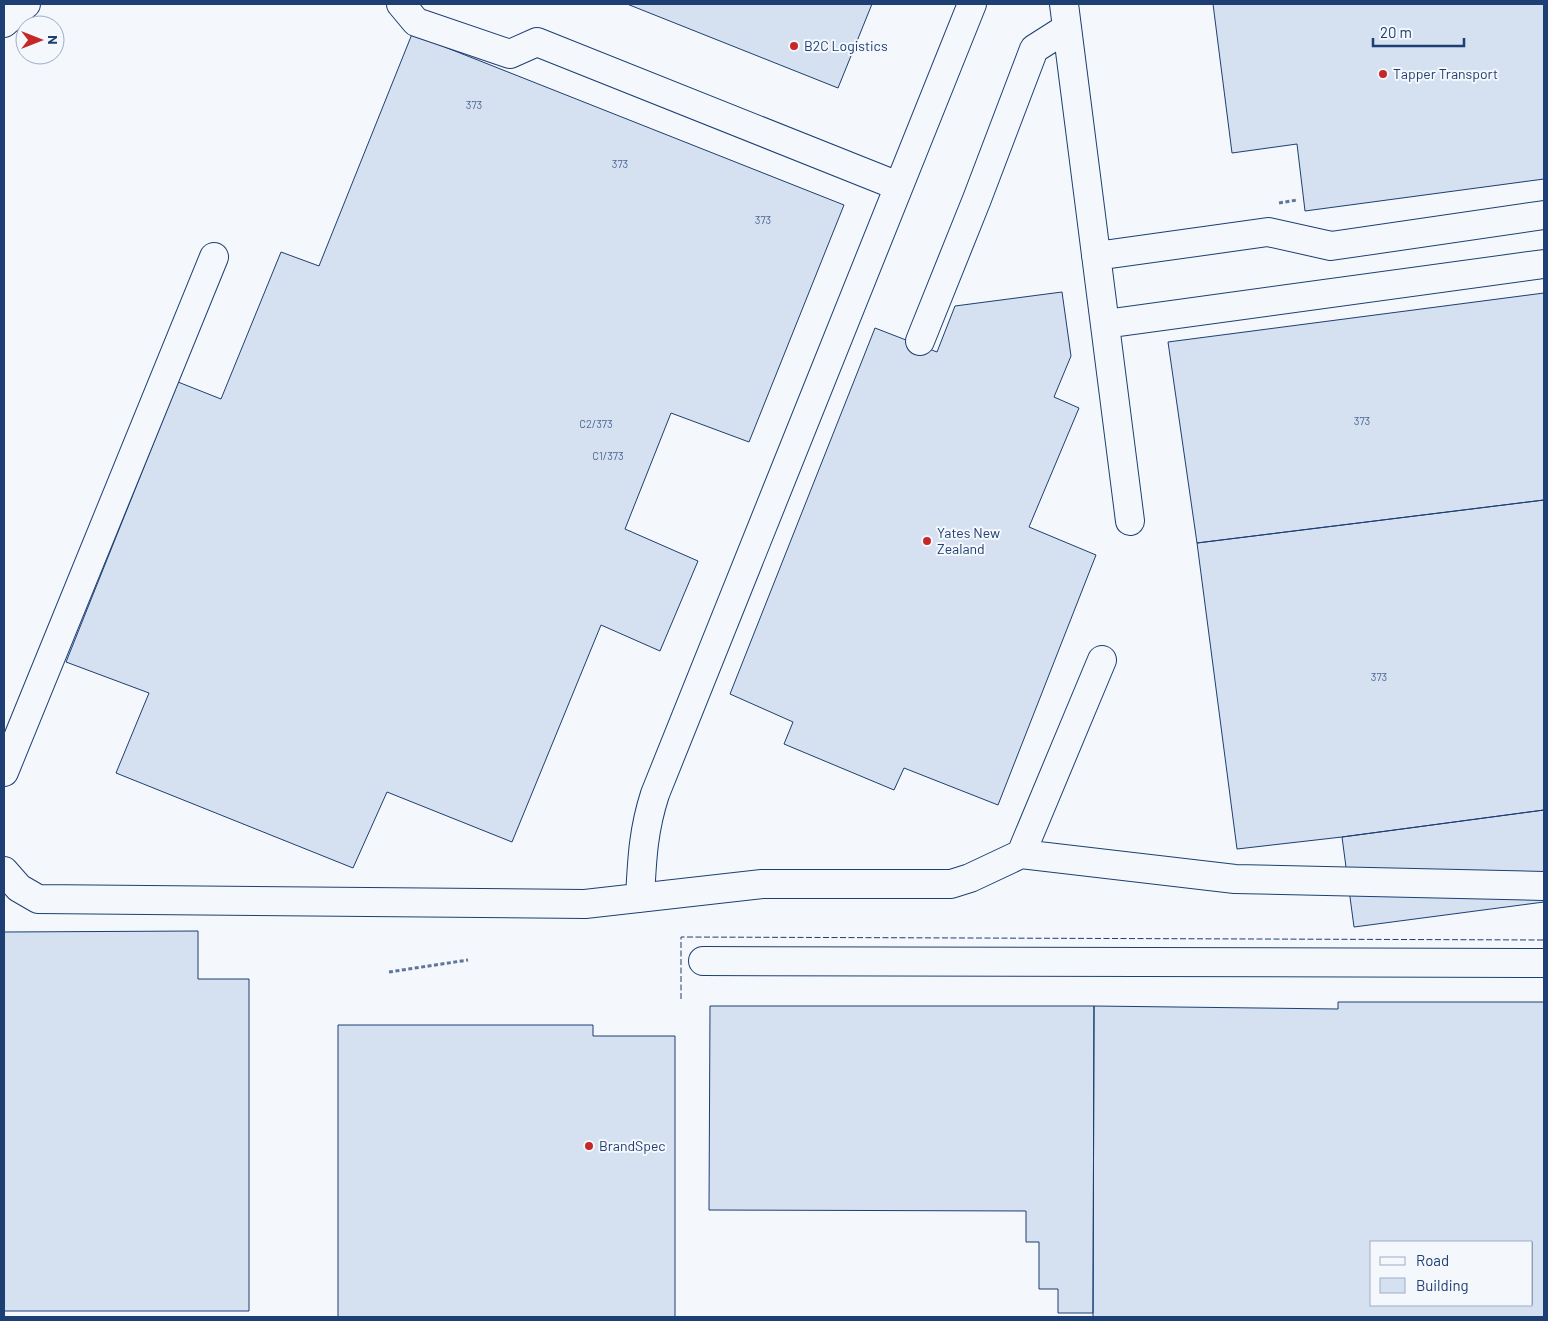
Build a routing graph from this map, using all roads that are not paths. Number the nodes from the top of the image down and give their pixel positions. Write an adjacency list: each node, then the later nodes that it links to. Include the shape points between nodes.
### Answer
1 (26, 4): 5 (lane)
2 (401, 4): 6 (lane, via 416,22 510,54 537,42)
3 (972, 4): 6 (lane)
4 (1065, 16): 9 (lane); 12 (lane, via 1034,49)
5 (4, 23)
6 (898, 186): 19 (lane, via 655,794 643,840)
7 (1544, 215): 9 (lane, via 1331,246 1268,232)
8 (214, 256): 15 (lane)
9 (1096, 256): 11 (lane)
10 (1544, 264): 11 (lane)
11 (1104, 324): 13 (lane)
12 (920, 341)
13 (1130, 521)
14 (1102, 660): 16 (lane)
15 (4, 772)
16 (1021, 854): 18 (lane, via 1235,879); 19 (lane, via 951,884 762,884)
17 (4, 870): 19 (lane, via 19,888 38,899 585,904)
18 (1544, 886)
19 (640, 898)
20 (703, 960): 21 (lane)
21 (1544, 963)

